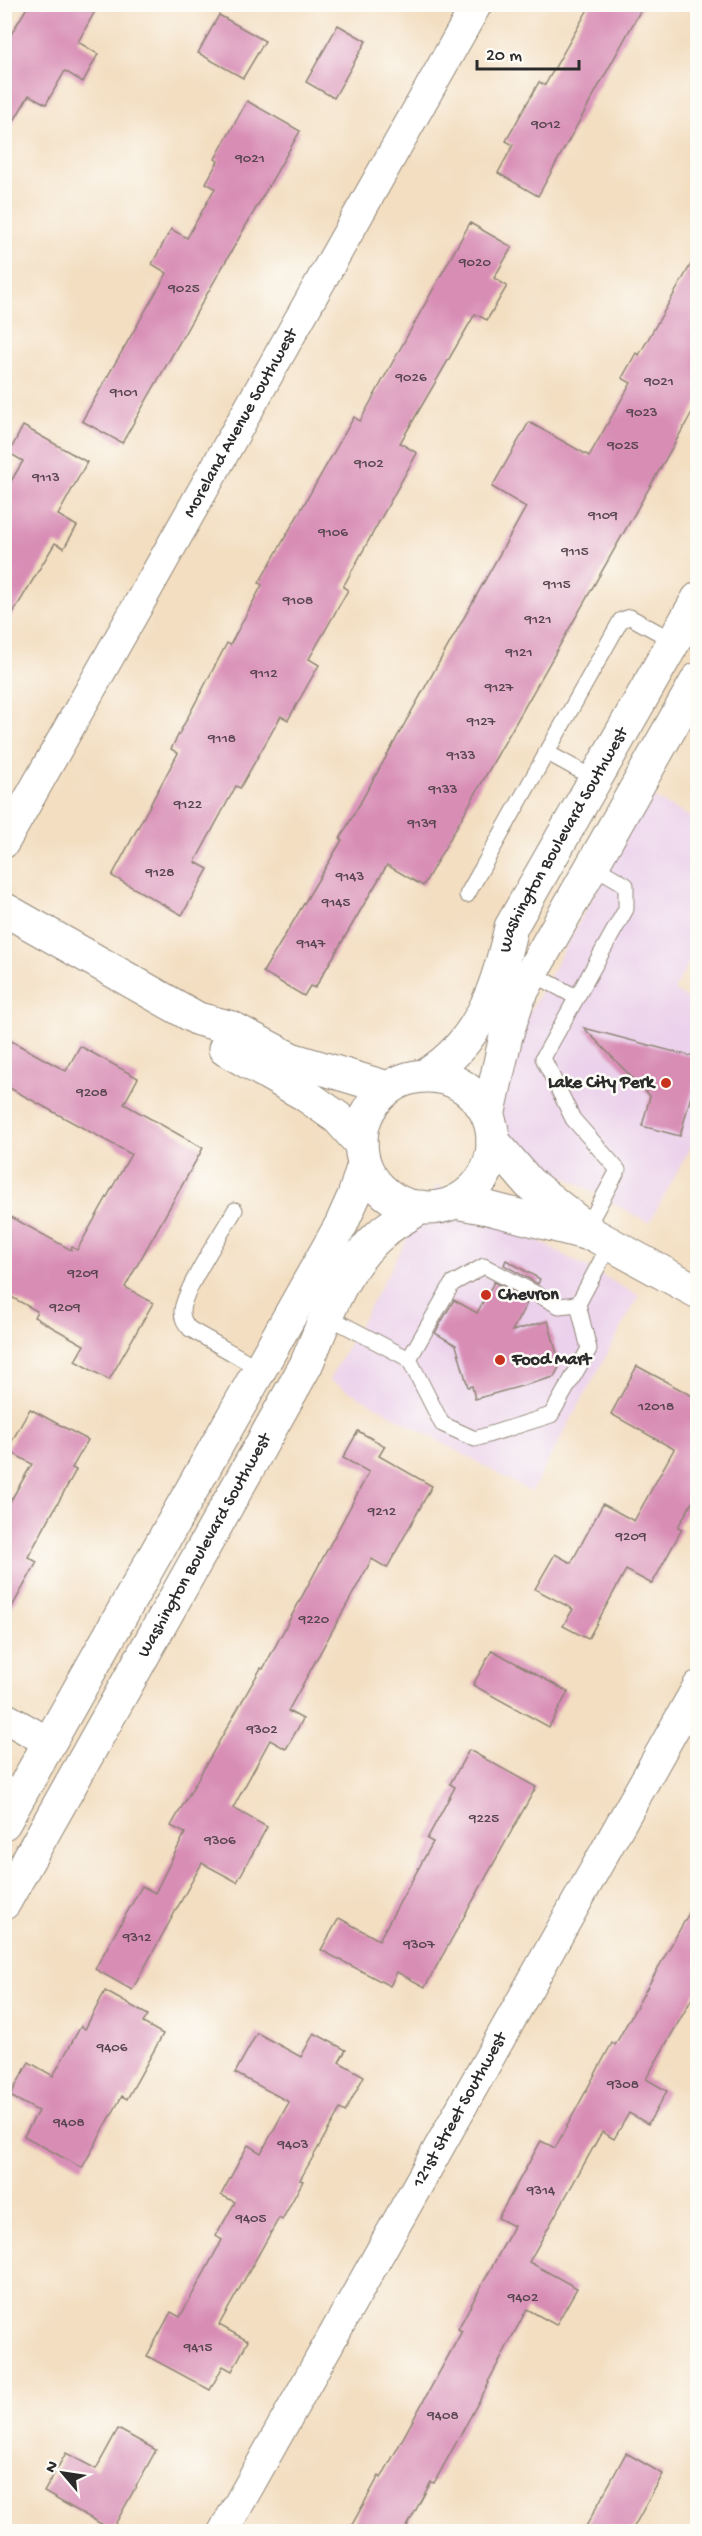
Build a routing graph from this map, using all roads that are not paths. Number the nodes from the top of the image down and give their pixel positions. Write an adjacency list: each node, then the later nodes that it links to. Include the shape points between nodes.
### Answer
1 (477, 4): 7 (street, Moreland Avenue Southwest)
2 (698, 599): 3 (main road, Washington Boulevard Southwest)
3 (674, 641): 5 (lane, via 630,617 621,620); 6 (main road, Washington Boulevard Southwest)
4 (698, 679): 8 (main road, Washington Boulevard Southwest)
5 (546, 752): 6 (lane); 9 (lane)
6 (595, 779): 14 (main road, Washington Boulevard Southwest, via 511,927 487,1006 456,1052)
7 (4, 843)
8 (592, 865): 11 (main road, Washington Boulevard Southwest); 12 (lane, via 626,885 626,909)
9 (467, 895)
10 (4, 909): 13 (main road)
11 (532, 973): 12 (lane); 16 (main road, Washington Boulevard Southwest, via 506,1036)
12 (576, 997): 21 (lane, via 543,1058 573,1119 618,1170)
13 (198, 1019): 15 (main road, via 232,1028 291,1059); 17 (main road, via 223,1048 304,1094 338,1119)
14 (427, 1076): 15 (main road, via 406,1079); 16 (main road, via 448,1079 468,1089 483,1106)
15 (388, 1088): 17 (main road, via 373,1104 364,1122)
16 (490, 1128): 18 (main road, via 493,1149 487,1171 474,1189); 21 (main road, via 529,1183)
17 (363, 1154): 19 (main road, via 375,1183 390,1197); 26 (main road, Washington Boulevard Southwest, via 354,1196 341,1226)
18 (455, 1202): 19 (main road); 21 (main road)
19 (420, 1207): 24 (main road, Washington Boulevard Southwest, via 384,1231 352,1265)
20 (235, 1210): 26 (lane, via 181,1311 190,1329)
21 (597, 1236): 22 (main road); 23 (lane)
22 (698, 1292)
23 (578, 1304): 25 (lane, via 559,1306 484,1266 452,1284); 25 (lane, via 589,1349 551,1415 540,1419 475,1440 442,1424)
24 (327, 1316): 25 (lane); 31 (main road, Washington Boulevard Southwest, via 306,1365)
25 (409, 1359)
26 (260, 1369): 29 (main road, Washington Boulevard Southwest)
27 (698, 1686): 32 (street, 121st Street Southwest)
28 (4, 1718): 29 (street)
29 (50, 1743): 30 (main road, Washington Boulevard Southwest)
30 (4, 1823)
31 (4, 1903)
32 (223, 2532)

